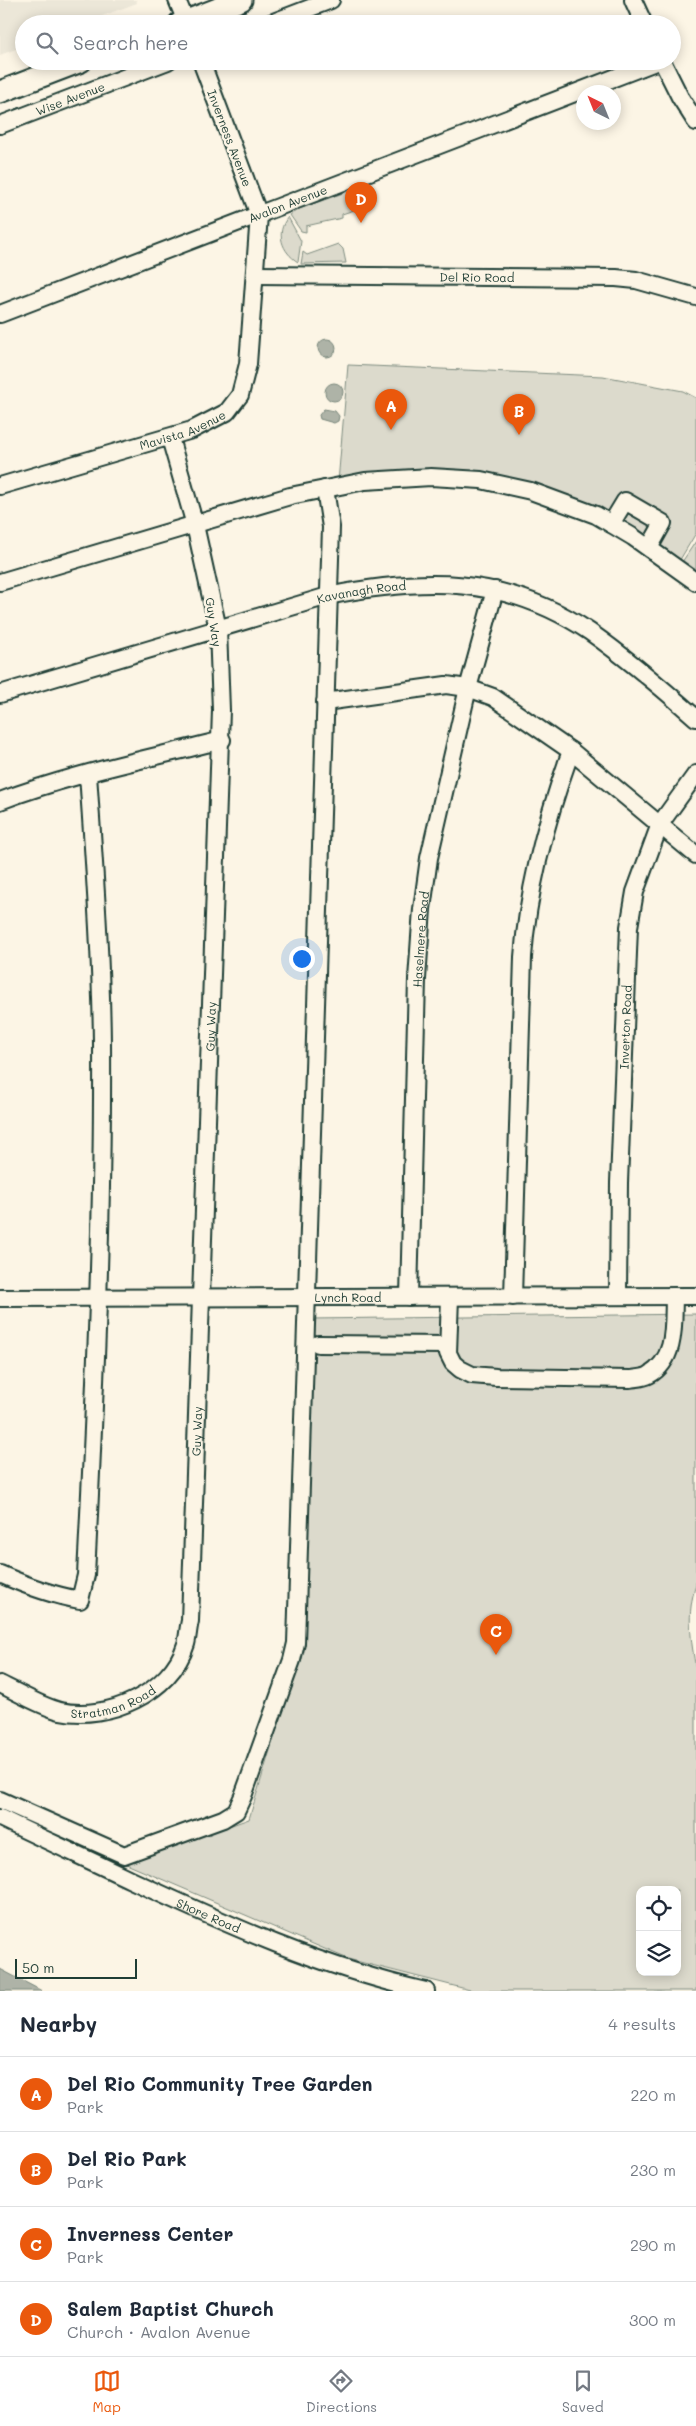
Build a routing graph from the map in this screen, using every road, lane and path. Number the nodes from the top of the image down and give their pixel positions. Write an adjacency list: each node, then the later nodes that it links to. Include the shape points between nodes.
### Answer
1 (177, 0): 5 (street)
2 (241, 0): 6 (main road)
3 (331, 0): 7 (street)
4 (633, 0): 8 (street)
5 (182, 15)
6 (204, 15)
7 (292, 15)
8 (640, 15)
9 (57, 70): 14 (main road)
10 (144, 70): 16 (street, Wise Avenue)
11 (204, 70): 17 (street, Inverness Avenue)
12 (637, 70): 17 (street, Avalon Avenue)
13 (665, 70): 15 (street)
14 (0, 92)
15 (696, 122)
16 (0, 125)
17 (259, 216): 18 (street, Mavista Avenue); 20 (street, Avalon Avenue)
18 (256, 275): 19 (street, Del Rio Road, via 616,278 636,280); 21 (street, Mavista Avenue, via 248,364 240,395 227,412 216,419)
19 (696, 297)
20 (0, 314)
21 (170, 438): 22 (street, Mavista Avenue); 25 (street, Guy Way)
22 (0, 486)
23 (325, 489): 24 (street, via 365,480 431,477 481,480 530,491 596,515); 25 (street, via 290,496); 30 (street, via 331,527)
24 (611, 524): 26 (street); 26 (street, via 625,501 663,523)
25 (194, 525): 27 (street); 31 (street, Guy Way)
26 (649, 548): 28 (street)
27 (0, 582)
28 (696, 582)
29 (495, 590): 30 (street, Kavanagh Road, via 421,583 378,586); 32 (street, Haselmere Road); 35 (street, Kavanagh Road, via 554,612 588,631)
30 (328, 596): 31 (street, Kavanagh Road); 34 (street)
31 (218, 629): 33 (street, Kavanagh Road); 36 (street, Guy Way)
32 (468, 688): 34 (street, via 446,685); 37 (street, via 493,697); 46 (street, Haselmere Road, via 429,858 422,909)
33 (0, 694)
34 (325, 702): 52 (street)
35 (696, 718)
36 (222, 740): 38 (street); 51 (street, Guy Way)
37 (570, 751): 41 (street); 48 (street, via 527,910)
38 (88, 774): 40 (street); 50 (street, via 102,1042)
39 (696, 774): 41 (street, Inverton Road)
40 (0, 801)
41 (660, 824): 42 (street); 43 (street, Inverton Road, via 635,892 629,927)
42 (696, 855)
43 (618, 1296): 44 (street, Lynch Road); 48 (street, Lynch Road)
44 (674, 1296): 45 (street, Lynch Road); 54 (street, via 671,1349 648,1376 630,1379 472,1375 452,1363)
45 (696, 1296)
46 (408, 1297): 47 (street, Lynch Road); 52 (street, Lynch Road)
47 (450, 1297): 48 (street, Lynch Road); 54 (street)
48 (513, 1297)
49 (0, 1298): 50 (street, Lynch Road)
50 (100, 1298): 51 (street, Lynch Road); 55 (street, via 86,1575 80,1600 31,1588)
51 (202, 1298): 52 (street, Lynch Road); 56 (street, Guy Way)
52 (306, 1298): 58 (street, via 296,1643 236,1811 223,1819 124,1855)
53 (318, 1344): 54 (street)
54 (448, 1345)
55 (0, 1574)
56 (190, 1621): 57 (street, Stratman Road, via 186,1645 159,1684 121,1706 91,1713 59,1711)
57 (0, 1684)
58 (0, 1800)
59 (0, 1818): 60 (street, Shore Road, via 180,1903 278,1945)
60 (426, 1991)

